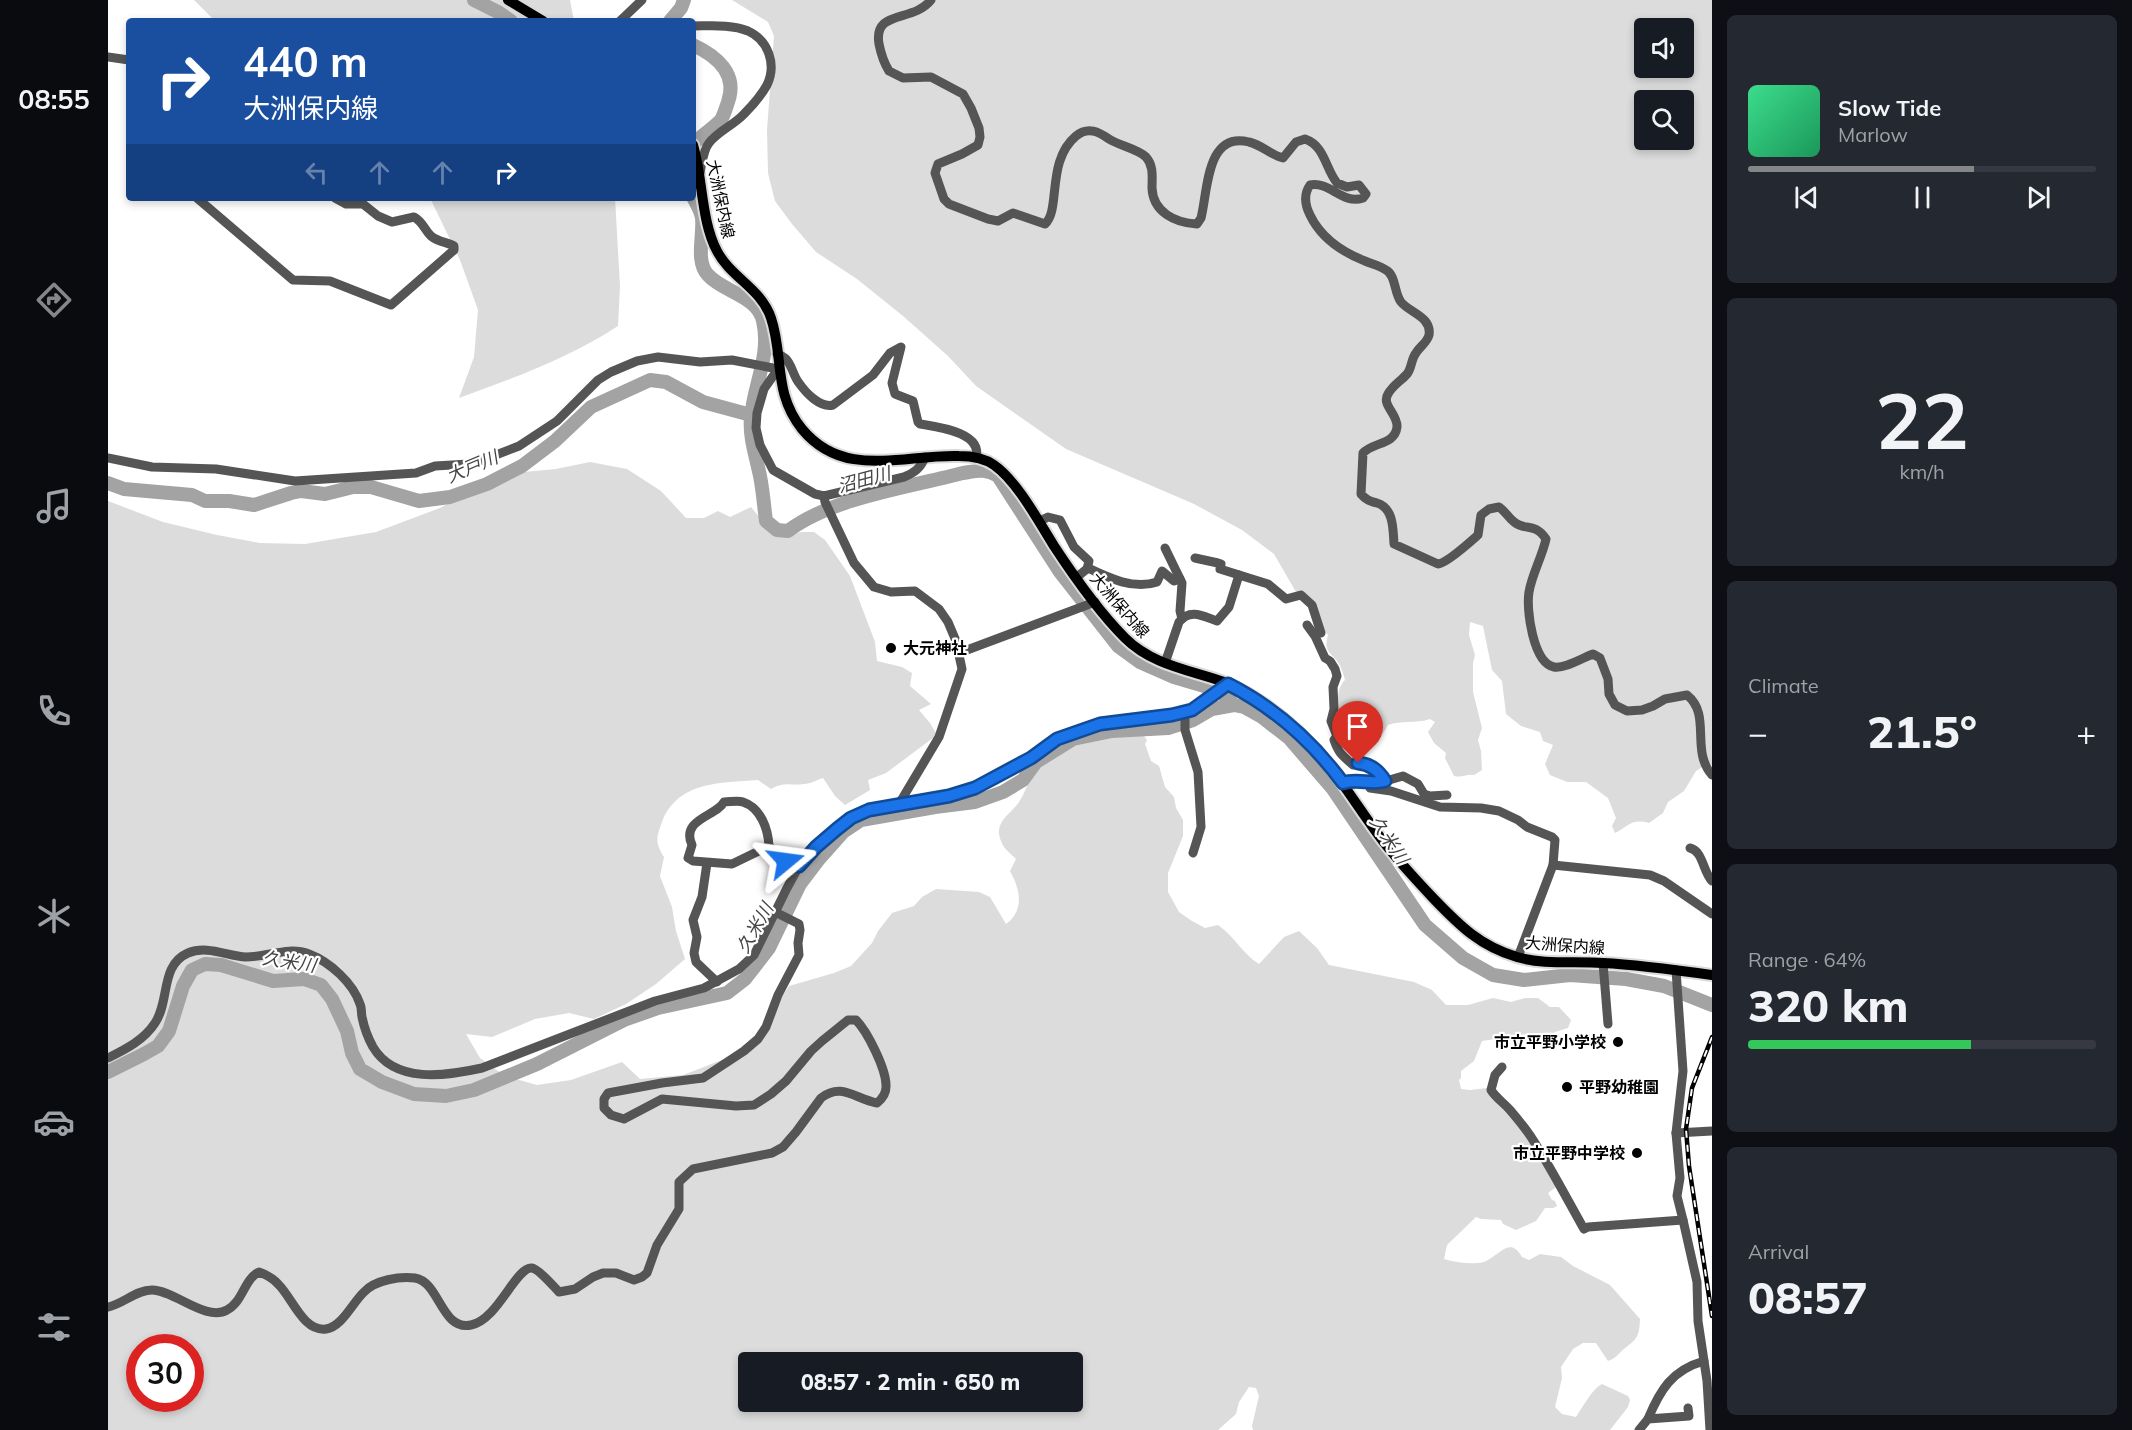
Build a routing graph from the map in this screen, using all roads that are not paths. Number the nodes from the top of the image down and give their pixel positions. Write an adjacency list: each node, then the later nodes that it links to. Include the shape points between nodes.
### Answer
1 (508, 0): 4 (main road)
2 (642, 0): 5 (street)
3 (931, 0): 34 (street, via 919,11 882,24 878,31 881,54 889,71 903,78 931,77 963,94 971,108 981,137 978,145 938,164 935,173 944,199 950,204 988,219 998,221 1013,213 1045,224 1052,210 1060,159 1071,140 1088,130 1147,158 1158,207 1167,216 1190,224 1197,224 1201,218 1214,159 1226,144 1238,140 1283,158 1296,142 1312,141 1323,153 1337,183 1347,187 1359,185 1365,194 1353,201 1321,185 1310,185 1305,196 1311,218 1336,246 1388,270 1400,301 1427,322 1429,333 1408,373 1386,397 1396,430 1390,440 1363,453 1361,494 1389,511 1394,544 1438,564 1445,563 1478,535 1481,515 1489,509 1499,507 1521,526 1541,532 1546,539 1529,592 1529,611 1535,647 1546,663 1554,667 1593,654 1600,658 1609,694 1615,705 1627,711 1687,695 1696,701 1702,722 1702,759)
4 (538, 18)
5 (623, 18)
6 (696, 26): 10 (street, via 747,30 762,40 771,62 767,85 743,115 707,144)
7 (108, 57): 8 (street)
8 (126, 60)
9 (696, 157): 10 (main road, 大洲保内線)
10 (700, 173): 13 (main road, 大洲保内線, via 711,239 728,267 759,295 767,308)
11 (201, 201): 12 (street, via 293,280 330,281 391,305 454,250 454,246 433,237 414,217 392,222 363,204)
12 (340, 201)
13 (777, 354): 14 (main road, 大洲保内線); 17 (street, via 785,357 798,383 828,407 867,381 890,353 901,346 892,383 895,394 913,401 920,424 965,436 976,445)
14 (773, 368): 15 (main road, 大洲保内線, via 790,412 826,450 857,461); 16 (street, via 732,360 700,362 658,357 637,361 598,380 557,421 519,446 469,464 435,466 416,472 295,481 216,469 152,467); 18 (street, via 757,413 760,445 773,471)
15 (925, 457): 17 (main road, 大洲保内線); 18 (street, via 912,474)
16 (108, 458)
17 (976, 458): 19 (main road, 大洲保内線, via 994,465)
18 (825, 499): 30 (street, via 854,563 874,587 891,592 915,591 939,609)
19 (1040, 521): 22 (street, via 1048,517 1060,520 1074,547 1089,561); 24 (main road, 大洲保内線)
20 (1165, 548): 25 (street)
21 (1195, 558): 23 (street, via 1221,564 1220,569)
22 (1087, 569): 24 (street); 25 (street, via 1139,585 1157,582 1162,571 1174,581)
23 (1239, 575): 27 (street, via 1229,607 1217,621 1198,614); 29 (street, via 1268,584 1286,599 1302,595 1312,605)
24 (1077, 577): 26 (main road, 大洲保内線)
25 (1180, 579): 27 (street)
26 (1093, 603): 30 (street); 31 (main road, 大洲保内線, via 1137,649)
27 (1182, 619): 31 (street)
28 (1307, 625): 35 (street, via 1337,676 1331,721 1337,735 1335,748 1353,765 1362,763 1379,771)
29 (1322, 633)
30 (959, 652): 39 (street, via 962,669 939,736)
31 (1165, 663): 32 (main road, 大洲保内線)
32 (1227, 685): 33 (street); 36 (main road, 大洲保内線, via 1248,694 1292,725)
33 (1185, 712): 39 (street, via 1100,724 1057,739 975,788); 42 (street, via 1185,730 1198,772 1201,826)
34 (1712, 775)
35 (1385, 781): 36 (street); 38 (street, via 1403,777 1418,784 1424,794)
36 (1343, 783): 49 (main road, 大洲保内線, via 1386,844 1462,928 1480,941)
37 (1370, 788): 44 (street, via 1440,807 1481,808 1508,814 1555,840)
38 (1447, 795)
39 (899, 804): 45 (street, via 851,818)
40 (769, 846): 43 (street, via 732,864); 43 (street, via 764,820 754,808 742,801 724,802 691,831 688,858); 45 (street, via 786,861)
41 (1690, 848): 46 (street, via 1699,853)
42 (1193, 853)
43 (707, 863): 53 (street, via 702,897 693,920 697,936 694,953 696,962)
44 (1553, 865): 48 (street, via 1650,875); 49 (street)
45 (799, 866): 47 (street)
46 (1712, 882)
47 (777, 913): 53 (street, via 754,955 740,969); 60 (street, via 799,924 799,955 758,1039 703,1078 608,1093 604,1108 624,1119 662,1099 754,1105 786,1081 811,1050 848,1020 856,1020 864,1028 884,1074 886,1089 877,1103 837,1090 829,1092 783,1147 772,1153 693,1169 679,1182 679,1209 642,1278 634,1280 603,1273 575,1289 559,1292 531,1268 522,1271 483,1321 471,1325 452,1320 428,1286 417,1278 372,1285 327,1330 306,1322 279,1285 259,1272 253,1275 238,1301 225,1311 215,1313 197,1308 153,1290)
48 (1712, 914)
49 (1518, 957): 50 (main road, 大洲保内線)
50 (1603, 965): 51 (main road, 大洲保内線); 54 (street)
51 (1676, 974): 52 (main road, 大洲保内線); 58 (street, via 1683,1071)
52 (1712, 975)
53 (717, 982): 55 (street, via 642,1006 482,1068 432,1076 402,1070 385,1061 367,1032 357,996 348,983 318,958 293,951 248,957 205,949 178,959 170,968 164,1005 156,1023 129,1048)
54 (1608, 1024)
55 (108, 1058)
56 (1502, 1067): 59 (street, via 1491,1089 1548,1162 1584,1229)
57 (1712, 1131): 58 (street)
58 (1676, 1133): 59 (street, via 1680,1178 1677,1196)
59 (1683, 1220): 61 (street, via 1697,1282)
60 (108, 1307)
61 (1704, 1361): 63 (street, via 1690,1365 1665,1385); 65 (street)
62 (1688, 1408): 63 (street, via 1689,1416)
63 (1648, 1419): 64 (street)
64 (1639, 1430)
65 (1710, 1430)

